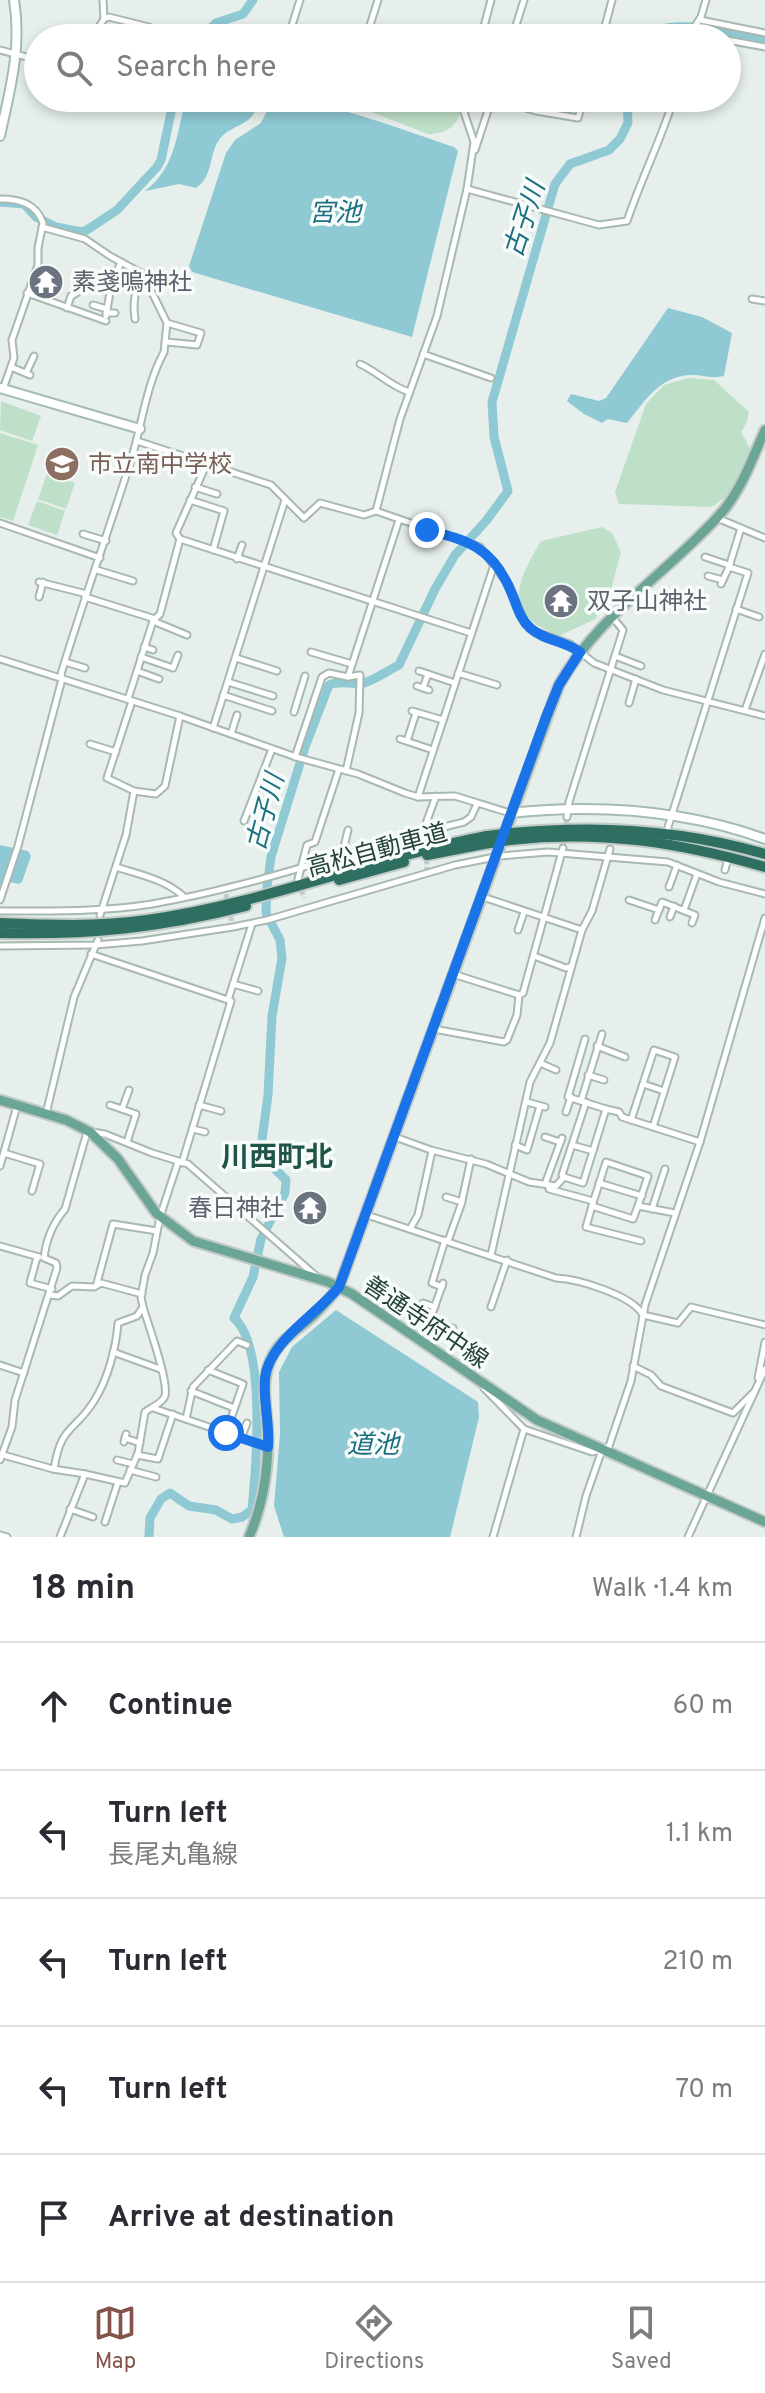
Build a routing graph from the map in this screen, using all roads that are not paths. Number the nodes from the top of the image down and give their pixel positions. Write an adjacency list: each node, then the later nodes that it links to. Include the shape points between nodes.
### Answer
1 (14, 0): 25 (street)
2 (103, 0): 9 (street)
3 (300, 0): 13 (street)
4 (378, 0): 14 (street)
5 (491, 0): 15 (street)
6 (524, 0): 16 (street)
7 (612, 0): 17 (street)
8 (706, 0): 10 (street)
9 (104, 19): 11 (street); 12 (street)
10 (699, 21): 18 (street); 19 (street)
11 (101, 24)
12 (138, 24)
13 (293, 24)
14 (370, 24)
15 (485, 24)
16 (516, 24)
17 (606, 24)
18 (697, 24)
19 (716, 24)
20 (741, 29): 21 (street)
21 (765, 33)
22 (741, 43): 23 (street)
23 (765, 47)
24 (0, 50): 25 (street)
25 (17, 55): 26 (street); 32 (street)
26 (24, 57)
27 (466, 112): 33 (street)
28 (488, 112): 33 (street)
29 (542, 112): 30 (street, via 578,118)
30 (580, 112)
31 (670, 112): 34 (street, via 627,221 599,225)
32 (0, 136)
33 (474, 152): 34 (street)
34 (467, 189): 52 (street)
35 (0, 199): 36 (street, via 23,201)
36 (43, 223): 37 (street, via 85,239); 42 (street, via 38,265)
37 (121, 262): 38 (street); 41 (street)
38 (145, 279): 49 (street, via 134,300); 50 (street)
39 (81, 281): 46 (street)
40 (98, 281): 41 (street)
41 (111, 286): 48 (street)
42 (27, 293): 46 (street); 55 (street, via 12,340)
43 (752, 299): 44 (street)
44 (765, 301)
45 (93, 305): 48 (street)
46 (67, 308): 48 (street)
47 (115, 313): 48 (street)
48 (106, 315)
49 (135, 319)
50 (167, 323): 51 (street); 51 (street, via 201,333 197,345)
51 (167, 342): 59 (street)
52 (423, 354): 56 (street); 58 (street)
53 (34, 356): 55 (street, via 28,374)
54 (360, 364): 58 (street)
55 (11, 367): 57 (street)
56 (491, 378)
57 (1, 389): 59 (street)
58 (409, 392): 67 (street)
59 (140, 429): 61 (street)
60 (765, 430): 68 (main road, via 733,497)
61 (137, 441): 62 (street); 75 (street)
62 (207, 463): 63 (street); 65 (street, via 271,485)
63 (195, 487): 64 (street); 66 (street)
64 (217, 494)
65 (285, 499): 67 (street, via 304,518 320,503 364,515); 83 (street)
66 (190, 500): 74 (street, via 176,533); 77 (street, via 224,511)
67 (376, 511): 69 (street)
68 (716, 518): 71 (street); 92 (main road)
69 (399, 520): 81 (street, via 475,545); 89 (street)
70 (0, 523): 79 (street)
71 (741, 528): 73 (street); 82 (street)
72 (83, 534): 75 (street)
73 (765, 538)
74 (180, 539): 77 (street); 93 (street)
75 (106, 541): 79 (street)
76 (242, 545): 80 (street)
77 (213, 550): 80 (street)
78 (705, 557): 82 (street)
79 (100, 558): 84 (street)
80 (237, 559): 83 (street)
81 (494, 564): 94 (street); 99 (street, via 530,628)
82 (729, 566): 85 (street, via 722,582); 90 (street, via 748,573)
83 (263, 567): 89 (street); 104 (street)
84 (97, 570): 86 (street); 87 (street)
85 (708, 576)
86 (133, 581)
87 (86, 595): 88 (street, via 41,582); 93 (street); 106 (street)
88 (39, 597)
89 (372, 602): 94 (street); 107 (street)
90 (736, 609): 91 (street); 128 (street)
91 (759, 617)
92 (613, 618): 99 (main road); 102 (street, via 623,630)
93 (154, 620): 95 (street); 96 (street)
94 (471, 633): 114 (street)
95 (187, 635)
96 (144, 647): 97 (street); 103 (street)
97 (153, 650)
98 (311, 652): 107 (street)
99 (580, 652): 110 (street); 152 (main road, via 559,685)
100 (765, 654): 132 (street)
101 (178, 655): 103 (street, via 173,668)
102 (615, 656): 108 (street); 110 (street)
103 (141, 657): 111 (street)
104 (235, 658): 112 (street); 121 (street)
105 (0, 659): 118 (street)
106 (65, 662): 109 (street); 118 (street)
107 (352, 664): 117 (street)
108 (641, 666)
109 (85, 668)
110 (611, 670): 120 (street); 153 (street)
111 (137, 671): 119 (street); 127 (street)
112 (277, 671)
113 (419, 671): 115 (street)
114 (458, 673): 122 (street); 123 (street)
115 (428, 674): 122 (street); 124 (street)
116 (305, 676): 129 (street)
117 (348, 677): 131 (street, via 325,674); 146 (street, via 360,675 359,713)
118 (62, 679): 127 (street); 189 (street)
119 (159, 679)
120 (636, 679): 128 (street); 130 (street)
121 (228, 682): 125 (street); 126 (street)
122 (455, 683): 138 (street)
123 (497, 685)
124 (423, 688)
125 (223, 695): 133 (street); 139 (street)
126 (273, 696)
127 (130, 700): 136 (street); 144 (street)
128 (708, 700): 132 (street); 154 (street)
129 (297, 702): 131 (street); 134 (street)
130 (629, 703)
131 (311, 707): 145 (street)
132 (745, 710): 137 (street)
133 (272, 711)
134 (294, 712)
135 (237, 715): 140 (street)
136 (180, 716): 139 (street); 147 (street, via 165,786 156,794)
137 (765, 716)
138 (443, 720): 143 (street); 143 (street, via 414,712 403,740)
139 (213, 728): 140 (street)
140 (231, 734): 142 (street)
141 (90, 744): 144 (street)
142 (272, 749): 145 (street); 156 (street)
143 (433, 750): 149 (street)
144 (116, 752): 147 (street, via 107,778)
145 (296, 757): 146 (street)
146 (342, 770): 149 (street); 178 (street)
147 (134, 791): 176 (street)
148 (436, 796): 149 (street); 150 (street); 160 (street)
149 (418, 797)
150 (477, 804): 152 (street); 160 (street, via 468,820)
151 (623, 809): 153 (street); 154 (street); 155 (street)
152 (510, 813): 153 (street); 170 (main road)
153 (567, 813)
154 (671, 815): 157 (street); 158 (street)
155 (619, 820)
156 (244, 821)
157 (668, 827)
158 (737, 829): 162 (street); 163 (street)
159 (348, 830): 168 (street)
160 (425, 834): 165 (street)
161 (511, 836): 169 (highway, 高松自動車道, via 584,828 647,832); 177 (highway, 高松自動車道, via 645,840); 190 (highway, 高松自動車道, bridge, via 373,863)
162 (765, 839)
163 (733, 842)
164 (610, 849): 171 (street)
165 (357, 850): 168 (street); 172 (street)
166 (563, 851): 170 (street); 171 (street); 201 (street)
167 (660, 853): 173 (street)
168 (345, 854): 178 (street)
169 (765, 854)
170 (495, 857): 184 (street); 186 (main road)
171 (608, 858): 173 (street); 207 (street)
172 (356, 862)
173 (658, 862): 175 (street)
174 (727, 862): 179 (street)
175 (677, 865): 180 (street); 183 (street)
176 (116, 867): 187 (street); 198 (street)
177 (765, 867)
178 (300, 868): 181 (street); 187 (street, via 225,892)
179 (725, 870)
180 (697, 874): 185 (street); 195 (street)
181 (298, 879)
182 (355, 883): 184 (street)
183 (669, 887)
184 (355, 893): 193 (street)
185 (765, 894)
186 (481, 896): 197 (street); 214 (main road)
187 (185, 897): 198 (street)
188 (304, 898): 193 (street)
189 (0, 900)
190 (256, 900): 203 (highway, 高松自動車道, via 111,924); 208 (highway, 高松自動車道, via 202,918 111,932)
191 (629, 900): 194 (street)
192 (674, 906): 194 (street, via 662,902); 195 (street); 199 (street)
193 (306, 907): 204 (street)
194 (659, 910): 202 (street)
195 (684, 910): 205 (street, via 695,915)
196 (0, 911): 198 (street)
197 (524, 912): 201 (street); 206 (street)
198 (100, 913)
199 (670, 917)
200 (765, 918): 252 (street)
201 (543, 919): 207 (street); 212 (street)
202 (655, 920)
203 (0, 923)
204 (253, 923): 209 (street, via 142,941); 215 (street)
205 (692, 923)
206 (518, 930)
207 (582, 930): 213 (street)
208 (0, 933)
209 (96, 942): 210 (street); 211 (street)
210 (0, 946)
211 (91, 954): 218 (street); 242 (street, via 74,997)
212 (534, 956): 213 (street); 217 (street)
213 (571, 967): 224 (street)
214 (453, 974): 217 (street); 219 (main road)
215 (233, 984): 216 (street); 218 (street)
216 (258, 991)
217 (519, 995): 219 (street, via 517,1015 504,1042)
218 (228, 1000): 237 (street)
219 (434, 1029): 248 (main road)
220 (602, 1034): 222 (street)
221 (585, 1039): 231 (street)
222 (597, 1046): 223 (street); 226 (street)
223 (625, 1057)
224 (540, 1063): 225 (street); 234 (street)
225 (556, 1070)
226 (588, 1075): 227 (street); 233 (street)
227 (604, 1080)
228 (643, 1084): 230 (street); 230 (street, via 654,1050 675,1057); 243 (street)
229 (129, 1090): 238 (street)
230 (664, 1091): 244 (street)
231 (571, 1097): 233 (street); 241 (street)
232 (0, 1100): 235 (main road, 善通寺府中線)
233 (583, 1101): 239 (street); 255 (street)
234 (527, 1102): 254 (street); 254 (street, via 543,1106 527,1150)
235 (17, 1105): 242 (main road, 善通寺府中線); 258 (street)
236 (110, 1105): 238 (street)
237 (199, 1105): 240 (street); 245 (street)
238 (122, 1109): 250 (street, via 136,1114)
239 (606, 1109): 243 (street); 257 (street)
240 (221, 1111)
241 (566, 1112)
242 (46, 1114): 246 (main road, 善通寺府中線)
243 (631, 1120): 244 (street)
244 (653, 1127): 252 (street)
245 (193, 1129): 247 (street); 251 (street)
246 (89, 1132): 250 (street); 276 (main road, 善通寺府中線, via 118,1159); 283 (street, via 65,1209)
247 (205, 1132)
248 (395, 1137): 256 (street); 275 (main road)
249 (545, 1137): 266 (street, via 561,1140)
250 (127, 1142): 260 (street)
251 (188, 1142): 253 (street); 260 (street)
252 (700, 1142): 274 (street)
253 (198, 1145)
254 (515, 1145): 263 (street)
255 (572, 1145): 257 (street); 264 (street)
256 (432, 1151): 259 (street); 277 (street)
257 (593, 1151): 264 (street, via 583,1183)
258 (4, 1153): 261 (street); 267 (street, via 40,1164)
259 (471, 1159): 263 (street); 270 (street)
260 (180, 1162): 276 (street); 287 (street)
261 (0, 1166)
262 (665, 1169): 273 (street)
263 (508, 1174): 266 (street); 282 (street)
264 (564, 1177): 266 (street, via 556,1186)
265 (599, 1183): 268 (street); 268 (street, via 606,1162 648,1176); 271 (street)
266 (547, 1184): 271 (street)
267 (32, 1191)
268 (642, 1196): 272 (street)
269 (446, 1197): 270 (street)
270 (462, 1202): 279 (street)
271 (593, 1204): 272 (street, via 633,1219); 280 (street, via 586,1227)
272 (638, 1206): 273 (street)
273 (652, 1209): 274 (street)
274 (675, 1213): 296 (street)
275 (367, 1215): 277 (street); 289 (main road)
276 (160, 1217): 278 (street); 287 (main road, 善通寺府中線, via 193,1241)
277 (410, 1229): 279 (street)
278 (157, 1231): 288 (street, via 113,1224); 291 (street)
279 (447, 1240): 282 (street); 286 (street)
280 (641, 1241)
281 (0, 1246): 283 (street)
282 (491, 1255): 284 (street)
283 (40, 1258): 290 (street, via 56,1263); 290 (street, via 30,1283)
284 (507, 1260): 295 (street); 296 (street, via 612,1293)
285 (426, 1265): 286 (street)
286 (436, 1268): 294 (street, via 432,1283 443,1285)
287 (320, 1279): 289 (main road, 善通寺府中線)
288 (97, 1283): 290 (street, via 72,1286 58,1296); 291 (street)
289 (339, 1287): 310 (main road, 善通寺府中線); 323 (main road, via 270,1360 265,1379)
290 (51, 1292): 309 (street)
291 (142, 1294): 293 (street)
292 (423, 1303): 294 (street)
293 (143, 1307): 303 (street, via 137,1316 118,1323); 306 (street)
294 (435, 1307): 298 (street)
295 (491, 1307)
296 (643, 1315): 299 (street, via 678,1323 691,1307); 305 (street)
297 (413, 1316): 298 (street)
298 (430, 1320): 300 (street)
299 (765, 1325)
300 (453, 1328)
301 (765, 1342): 311 (street)
302 (247, 1345): 308 (street, via 237,1341)
303 (113, 1352): 306 (street); 329 (street, via 94,1401 63,1434)
304 (0, 1365): 309 (street)
305 (633, 1366): 311 (street, via 661,1386 733,1413); 324 (street, via 609,1446)
306 (161, 1369): 313 (street, via 165,1395)
307 (765, 1369): 311 (street)
308 (208, 1370): 312 (street); 314 (street, via 243,1384)
309 (24, 1373): 326 (street)
310 (483, 1385): 318 (street); 324 (main road, 善通寺府中線, via 537,1420)
311 (756, 1389): 333 (street)
312 (191, 1391): 314 (street); 316 (street)
313 (152, 1407): 315 (street); 322 (street, via 145,1412)
314 (234, 1408): 319 (street)
315 (173, 1414): 316 (street); 325 (street, via 158,1459)
316 (186, 1419): 319 (street)
317 (247, 1423): 321 (street)
318 (524, 1429): 324 (street, via 592,1452); 342 (street)
319 (226, 1433): 321 (street)
320 (125, 1438): 322 (street)
321 (241, 1438): 323 (street)
322 (140, 1443): 325 (street)
323 (266, 1447): 341 (main road, via 261,1500)
324 (602, 1450): 333 (main road, 善通寺府中線); 343 (street)
325 (137, 1455): 328 (street)
326 (1, 1458): 329 (street)
327 (117, 1459): 328 (street)
328 (131, 1467): 331 (street); 332 (street, via 125,1483)
329 (54, 1469): 330 (street)
330 (85, 1474): 332 (street); 334 (street)
331 (156, 1477)
332 (118, 1482): 336 (street)
333 (706, 1495): 337 (main road, 善通寺府中線); 344 (street)
334 (70, 1509): 335 (street); 340 (street)
335 (93, 1517)
336 (105, 1522)
337 (765, 1522)
338 (0, 1535): 339 (street)
339 (7, 1537)
340 (60, 1537)
341 (249, 1537)
342 (493, 1537)
343 (576, 1537)
344 (688, 1537)

